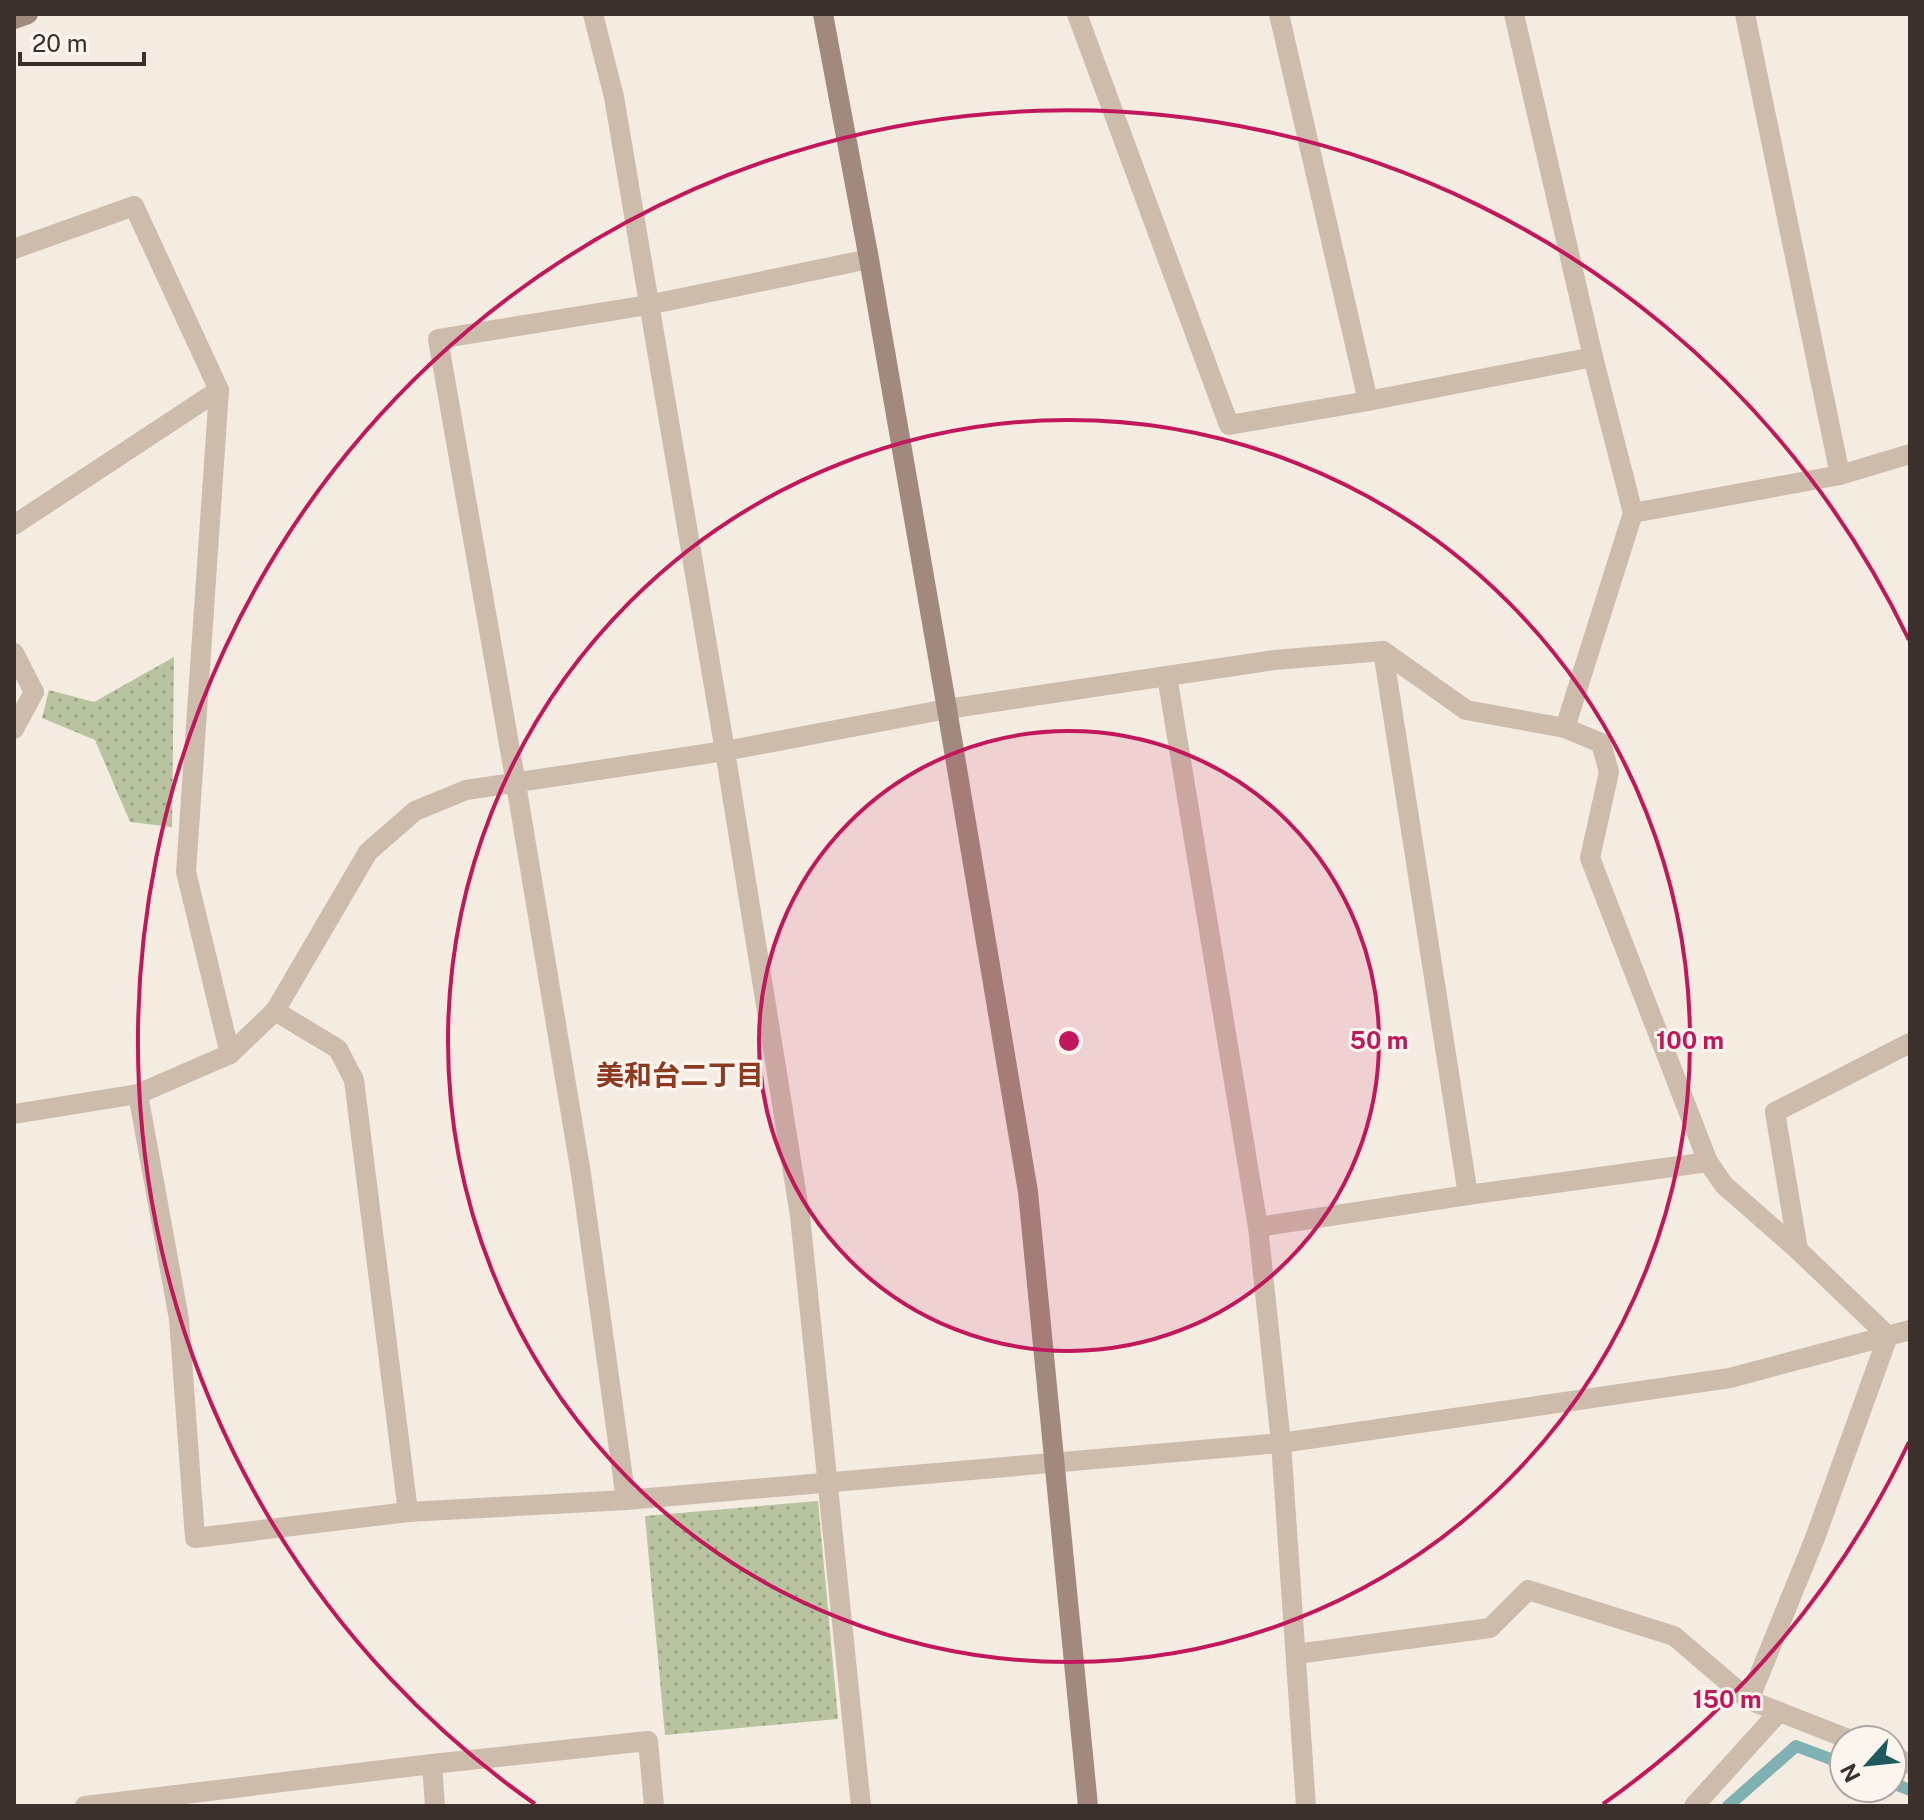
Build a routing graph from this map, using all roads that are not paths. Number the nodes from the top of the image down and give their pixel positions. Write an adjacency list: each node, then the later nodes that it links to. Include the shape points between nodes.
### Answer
1 (28, 14): 8 (street)
2 (593, 14): 11 (street, via 614,97)
3 (823, 14): 10 (street)
4 (1077, 14): 14 (street, via 1229,425)
5 (1279, 14): 14 (street)
6 (1514, 14): 12 (street)
7 (1745, 14): 16 (street)
8 (14, 19)
9 (14, 249): 13 (street, via 134,206)
10 (869, 259): 11 (street); 22 (street)
11 (648, 305): 25 (street); 26 (street, via 438,339)
12 (1593, 357): 14 (street); 17 (street)
13 (219, 390): 18 (street); 29 (street, via 186,872)
14 (1368, 401)
15 (1910, 454): 16 (street)
16 (1840, 475): 17 (street)
17 (1633, 513): 23 (street)
18 (14, 525)
19 (1383, 651): 21 (street); 23 (street, via 1466,710); 33 (street)
20 (14, 653): 24 (street, via 34,692)
21 (1167, 676): 22 (street); 34 (street)
22 (947, 709): 25 (street); 39 (street, via 1028,1192)
23 (1565, 728): 32 (street, via 1601,743 1609,772 1590,858)
24 (14, 729)
25 (725, 751): 26 (street); 40 (street, via 800,1216)
26 (516, 784): 27 (street, via 466,790 415,811 368,852); 41 (street, via 581,1174)
27 (275, 1011): 29 (street); 42 (street, via 338,1049 354,1080)
28 (1910, 1043): 35 (street, via 1775,1112)
29 (230, 1054): 30 (street)
30 (138, 1094): 31 (street); 42 (street, via 179,1319 195,1538)
31 (14, 1114)
32 (1708, 1162): 33 (street); 35 (street, via 1724,1185)
33 (1468, 1195): 34 (street)
34 (1258, 1227): 38 (street)
35 (1798, 1250): 37 (street)
36 (1910, 1330): 37 (street)
37 (1888, 1336): 38 (street, via 1730,1378); 44 (street)
38 (1281, 1443): 39 (street); 43 (street)
39 (1055, 1462): 40 (street); 53 (street)
40 (829, 1482): 41 (street); 52 (street)
41 (626, 1500): 42 (street)
42 (408, 1512)
43 (1296, 1654): 44 (street, via 1490,1628 1528,1590 1674,1636); 54 (street)
44 (1749, 1700): 45 (street)
45 (1779, 1712): 46 (street); 55 (street)
46 (1828, 1731)
47 (432, 1764): 48 (street); 50 (street); 51 (street, via 648,1741)
48 (218, 1799): 49 (street)
49 (85, 1806)
50 (435, 1806)
51 (654, 1806)
52 (861, 1806)
53 (1088, 1806)
54 (1306, 1806)
55 (1694, 1806)

